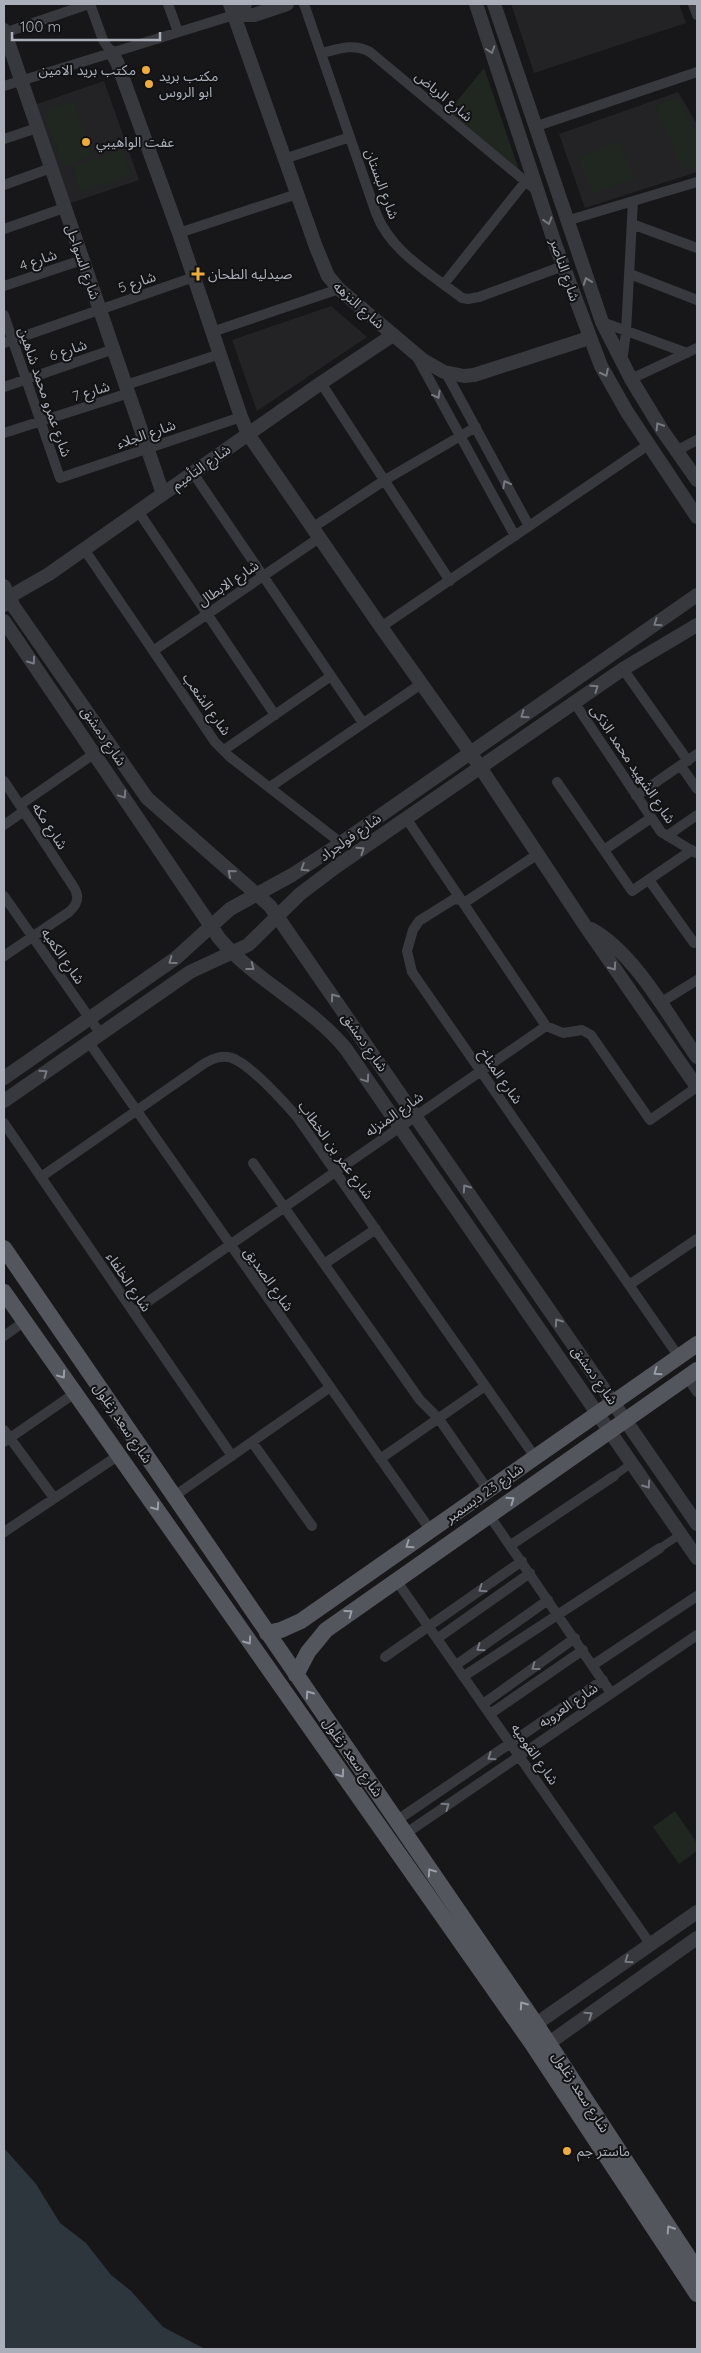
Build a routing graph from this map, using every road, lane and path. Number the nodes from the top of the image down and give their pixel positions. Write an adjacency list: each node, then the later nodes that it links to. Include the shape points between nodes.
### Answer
1 (90, 4): 11 (street); 13 (street, via 103,40)
2 (168, 4): 12 (street)
3 (244, 4): 9 (street)
4 (287, 4): 9 (street, via 254,15)
5 (304, 4): 14 (street, شارع البستان)
6 (476, 4): 24 (street, شارع الناصر, one-way to 24)
7 (494, 4): 18 (street, شارع الناصر)
8 (693, 4): 10 (street)
9 (232, 10): 12 (street); 22 (street, شارع النزهه)
10 (697, 15)
11 (4, 32): 16 (street, شارع السواحل)
12 (178, 32): 13 (street)
13 (112, 52): 16 (street); 33 (street)
14 (322, 53): 20 (street, شارع البستان); 24 (street, شارع الرياض, via 349,46 370,52)
15 (697, 72): 18 (street)
16 (21, 80): 17 (street); 19 (street, شارع السواحل)
17 (4, 86)
18 (537, 126): 30 (street, شارع الناصر)
19 (37, 128): 21 (street); 23 (street, شارع السواحل)
20 (350, 137): 22 (street); 39 (street, شارع البستان, via 386,233 398,247)
21 (4, 138)
22 (284, 159): 27 (street, شارع النزهه)
23 (51, 168): 26 (street); 29 (street, شارع السواحل)
24 (529, 177): 36 (street, شارع الناصر, one-way to 36, via 540,193); 39 (street)
25 (697, 182): 28 (street)
26 (4, 185)
27 (297, 194): 33 (street); 41 (street, شارع النزهه, via 323,267)
28 (633, 201): 30 (street); 31 (street)
29 (64, 208): 32 (street); 35 (street, شارع السواحل)
30 (566, 221): 45 (street, شارع الناصر, one-way to 30)
31 (632, 224): 34 (street); 37 (street)
32 (4, 229)
33 (179, 233): 38 (street)
34 (697, 248)
35 (82, 260): 40 (street, شارع 4); 43 (street, شارع السواحل)
36 (563, 266): 39 (street, شارع البستان, via 473,299 462,298); 49 (street, شارع الناصر)
37 (630, 274): 42 (street); 47 (street)
38 (194, 277): 43 (street, شارع 5); 46 (street)
39 (444, 284)
40 (4, 286)
41 (339, 289): 46 (street); 48 (street, شارع النزهه)
42 (697, 300)
43 (100, 309): 50 (street, شارع 5); 52 (street, شارع السواحل)
44 (4, 315): 50 (street, شارع عمرو محمد شاهين)
45 (602, 322): 47 (street); 56 (street, شارع الناصر)
46 (212, 332): 55 (street)
47 (626, 332): 54 (street); 56 (street)
48 (393, 335): 53 (street, شارع النزهه); 60 (street, شارع التأميم)
49 (589, 338): 57 (street, شارع النزهه, via 474,375); 64 (street, شارع الناصر, one-way to 64)
50 (8, 341): 59 (street, شارع عمرو محمد شاهين)
51 (697, 348): 54 (street)
52 (114, 349): 59 (street, شارع 6); 62 (street, شارع السواحل)
53 (414, 352): 57 (street, شارع النزهه); 70 (street, one-way to 70)
54 (687, 353): 58 (street)
55 (220, 354): 62 (street, شارع 7); 65 (street)
56 (622, 364): 58 (street, شارع الناصر)
57 (446, 373): 67 (street)
58 (631, 379): 63 (street, شارع الناصر)
59 (26, 380): 61 (street, شارع 6); 66 (street, شارع عمرو محمد شاهين)
60 (321, 383): 69 (street, شارع التأميم); 77 (street)
61 (4, 387)
62 (128, 389): 66 (street, شارع 7); 73 (street, شارع السواحل)
63 (643, 399): 64 (street, via 638,409); 74 (street, شارع الناصر, one-way to 63)
64 (627, 412): 72 (street, شارع الناصر)
65 (241, 417): 69 (street); 73 (street, شارع الجلاء)
66 (41, 421): 68 (street, شارع 7); 76 (street, شارع عمرو محمد شاهين)
67 (476, 427): 70 (street, شارع الابطال); 82 (street, one-way to 67)
68 (4, 433)
69 (248, 434): 75 (street, شارع التأميم); 83 (street)
70 (460, 436): 77 (street, شارع الابطال); 84 (street)
71 (697, 440): 74 (street)
72 (648, 445): 81 (street, شارع الناصر); 82 (street)
73 (148, 448): 76 (street, شارع الجلاء); 79 (street, شارع السواحل)
74 (676, 451): 78 (street, شارع الناصر)
75 (193, 473): 79 (street, شارع التأميم); 86 (street)
76 (60, 478)
77 (385, 480): 83 (street, شارع الابطال); 87 (street)
78 (697, 480)
79 (163, 494): 80 (street, شارع التأميم)
80 (138, 511): 85 (street, شارع التأميم); 90 (street)
81 (697, 517)
82 (529, 526): 84 (street)
83 (315, 533): 86 (street, شارع الابطال); 93 (street)
84 (515, 536): 87 (street)
85 (84, 549): 89 (street, شارع التأميم, via 49,574); 94 (street, شارع الشعب)
86 (263, 576): 90 (street, شارع الابطال); 96 (street)
87 (450, 581): 93 (street)
88 (697, 595): 104 (street, شارع فولجراد, one-way to 104)
89 (5, 596): 97 (street, شارع دمشق)
90 (208, 614): 94 (street, شارع الابطال); 101 (street)
91 (4, 621): 99 (street, شارع دمشق, one-way to 99)
92 (697, 625): 95 (street, شارع فولجراد)
93 (381, 627): 98 (street)
94 (153, 651): 103 (street, شارع الشعب)
95 (623, 669): 100 (street, شارع فولجراد, one-way to 95); 107 (street)
96 (331, 676): 101 (street); 102 (street)
97 (66, 680): 99 (street); 125 (street, شارع دمشق, one-way to 97, via 147,798)
98 (421, 684): 102 (street); 104 (street)
99 (52, 690): 105 (street, شارع دمشق)
100 (574, 702): 108 (street, شارع فولجراد); 113 (street, شارع الشهيد محمد الذكى)
101 (275, 715): 103 (street)
102 (363, 723): 111 (street)
103 (224, 750): 111 (street, شارع الشعب)
104 (470, 752): 108 (street); 120 (street, شارع فولجراد)
105 (95, 753): 114 (street); 129 (street, شارع دمشق, one-way to 129)
106 (697, 754): 107 (street)
107 (684, 763): 112 (street); 113 (street)
108 (480, 767): 116 (street, شارع فولجراد); 123 (street)
109 (4, 781): 114 (street, شارع مكه)
110 (557, 782): 121 (street)
111 (270, 787): 120 (street, شارع الشعب)
112 (697, 789)
113 (636, 796): 117 (street, شارع الشهيد محمد الذكى)
114 (22, 808): 118 (street); 131 (street, شارع مكه, via 78,898 74,908)
115 (697, 815): 119 (street)
116 (406, 818): 127 (street); 128 (street, شارع فولجراد, one-way to 116, via 312,885)
117 (651, 818): 119 (street, شارع الشهيد محمد الذكى); 121 (street)
118 (4, 825)
119 (667, 836): 122 (street, شارع الشهيد محمد الذكى)
120 (341, 844): 125 (street, شارع فولجراد, one-way to 125)
121 (604, 850): 124 (street, via 632,891)
122 (695, 852): 124 (street)
123 (538, 854): 127 (street, شارع المناخ, via 467,901); 130 (street)
124 (649, 880): 132 (street)
125 (257, 894): 128 (street, شارع دمشق); 129 (street, شارع فولجراد, via 230,909)
126 (4, 896): 131 (street, شارع الكعبه)
127 (460, 899): 138 (street); 142 (street, شارع المناخ, via 440,907 416,925 408,940 408,962)
128 (278, 918): 133 (street, شارع فولجراد, via 252,942); 147 (street, شارع دمشق, one-way to 128)
129 (211, 925): 133 (street, شارع دمشق); 137 (street, شارع فولجراد, one-way to 137, via 172,961)
130 (586, 927): 136 (street, via 612,944 629,961); 144 (street, one-way to 144)
131 (32, 937): 134 (street); 137 (street, شارع الكعبه)
132 (694, 943)
133 (234, 953): 139 (street, شارع فولجراد, via 190,972); 149 (street, شارع دمشق, one-way to 149, via 337,1038)
134 (4, 956)
135 (697, 980): 136 (street)
136 (660, 1003): 141 (street)
137 (89, 1017): 139 (street, شارع الكعبه); 143 (street, شارع فولجراد)
138 (546, 1026): 142 (street, شارع المنزله); 144 (street, via 563,1033 582,1030 590,1035 650,1120)
139 (100, 1033): 140 (street, شارع فولجراد)
140 (88, 1042): 145 (street, شارع فولجراد, one-way to 140); 146 (street, شارع الصديق)
141 (697, 1057)
142 (481, 1071): 147 (street, شارع المنزله); 159 (street, شارع المناخ)
143 (4, 1078)
144 (697, 1087)
145 (4, 1101)
146 (135, 1111): 151 (street, شارع عمر بن الخطاب, via 214,1058 232,1058 284,1102); 152 (street, شارع عمر بن الخطاب); 156 (street, شارع الصديق)
147 (416, 1116): 149 (street, شارع المنزله); 173 (street, شارع دمشق, one-way to 147)
148 (4, 1123): 152 (street, شارع الخلفاء)
149 (399, 1128): 151 (street, شارع المنزله); 174 (street, شارع دمشق)
150 (253, 1163): 153 (street)
151 (335, 1172): 153 (street, شارع المنزله); 154 (street, شارع عمر بن الخطاب)
152 (41, 1177): 161 (street, شارع الخلفاء)
153 (284, 1207): 156 (street, شارع المنزله); 158 (street)
154 (376, 1229): 158 (street); 169 (street, شارع عمر بن الخطاب)
155 (697, 1239): 159 (street)
156 (229, 1245): 161 (street, شارع المنزله); 170 (street, شارع الصديق)
157 (4, 1248): 164 (main road, شارع سعد زغلول)
158 (324, 1264): 175 (street, via 420,1400)
159 (629, 1285): 167 (street, شارع المناخ)
160 (4, 1292): 162 (main road, شارع سعد زغلول)
161 (133, 1312): 181 (street, شارع الخلفاء)
162 (25, 1322): 163 (street); 166 (main road, شارع سعد زغلول)
163 (4, 1336)
164 (67, 1340): 166 (main road); 187 (main road, شارع سعد زغلول)
165 (697, 1344): 167 (main road, شارع 23 ديسمبر)
166 (47, 1354): 172 (main road, شارع سعد زغلول, one-way to 172)
167 (679, 1357): 173 (main road, شارع 23 ديسمبر, one-way to 173)
168 (692, 1373): 171 (street); 176 (main road, شارع 23 ديسمبر)
169 (485, 1386): 175 (street); 182 (street, شارع عمر بن الخطاب)
170 (329, 1388): 179 (street); 183 (street, شارع الصديق)
171 (697, 1392)
172 (75, 1393): 178 (street); 180 (main road, شارع سعد زغلول)
173 (614, 1403): 174 (main road, شارع 23 ديسمبر); 176 (street, شارع دمشق)
174 (598, 1414): 177 (street, شارع دمشق); 182 (main road, شارع 23 ديسمبر)
175 (438, 1419): 183 (street); 186 (street)
176 (625, 1420): 177 (main road, شارع 23 ديسمبر); 190 (street, شارع دمشق)
177 (610, 1431): 184 (street, شارع دمشق); 189 (main road, شارع 23 ديسمبر, one-way to 177)
178 (6, 1437): 188 (street)
179 (252, 1442): 181 (street); 191 (street)
180 (119, 1455): 188 (street); 224 (main road, شارع سعد زغلول, one-way to 224, via 331,1760)
181 (232, 1456): 187 (street)
182 (535, 1457): 186 (main road, شارع 23 ديسمبر)
183 (380, 1459): 192 (street, شارع الصديق)
184 (632, 1463): 185 (street); 194 (street, شارع دمشق, one-way to 194)
185 (614, 1476): 195 (street)
186 (488, 1490): 192 (main road, شارع 23 ديسمبر)
187 (173, 1497): 207 (main road, شارع سعد زغلول)
188 (54, 1498): 193 (street)
189 (489, 1516): 195 (street); 200 (main road, شارع 23 ديسمبر)
190 (697, 1524)
191 (312, 1526)
192 (430, 1531): 203 (main road, شارع 23 ديسمبر, one-way to 203)
193 (4, 1532)
194 (681, 1534): 196 (street); 197 (street, شارع دمشق)
195 (511, 1545): 198 (street)
196 (660, 1548): 204 (street)
197 (697, 1558)
198 (522, 1561): 199 (street); 205 (street, one-way to 205)
199 (530, 1573): 202 (street); 209 (street)
200 (396, 1580): 205 (street, شارع القوميه); 206 (main road, شارع 23 ديسمبر, one-way to 200)
201 (697, 1596): 214 (street)
202 (548, 1600): 204 (street); 213 (street, one-way to 213)
203 (312, 1613): 206 (main road, via 316,1622); 207 (main road, شارع 23 ديسمبر, via 295,1625)
204 (558, 1615): 210 (street); 216 (street)
205 (430, 1626): 209 (street, شارع القوميه); 212 (street)
206 (326, 1630): 215 (main road, شارع 23 ديسمبر, via 308,1652)
207 (267, 1633): 215 (main road, شارع سعد زغلول)
208 (697, 1635): 218 (street, شارع العروبه)
209 (438, 1638): 213 (street, شارع القوميه)
210 (575, 1638): 211 (street); 219 (street, one-way to 219)
211 (583, 1650): 214 (street); 220 (street)
212 (385, 1657)
213 (456, 1665): 216 (street, شارع القوميه)
214 (593, 1665): 217 (street)
215 (296, 1675): 223 (main road, شارع سعد زغلول, one-way to 215)
216 (464, 1676): 219 (street, شارع القوميه)
217 (603, 1680): 218 (street); 221 (street)
218 (611, 1693): 222 (street, شارع العروبه)
219 (483, 1704): 220 (street, شارع القوميه)
220 (490, 1714): 221 (street, شارع القوميه)
221 (510, 1743): 222 (street, شارع القوميه); 223 (street, one-way to 223)
222 (518, 1755): 223 (street, شارع العروبه, one-way to 222); 227 (street, شارع القوميه)
223 (401, 1827): 224 (main road, شارع سعد زغلول, one-way to 223)
224 (444, 1904): 228 (main road, شارع سعد زغلول, one-way to 224); 231 (main road, شارع سعد زغلول)
225 (697, 1912): 227 (street)
226 (697, 1938): 229 (street, one-way to 226)
227 (651, 1945): 228 (street, one-way to 228)
228 (536, 2024): 229 (main road, شارع سعد زغلول)
229 (549, 2043): 230 (main road, شارع سعد زغلول, one-way to 229, via 650,2185)
230 (697, 2268)
231 (697, 2294)

